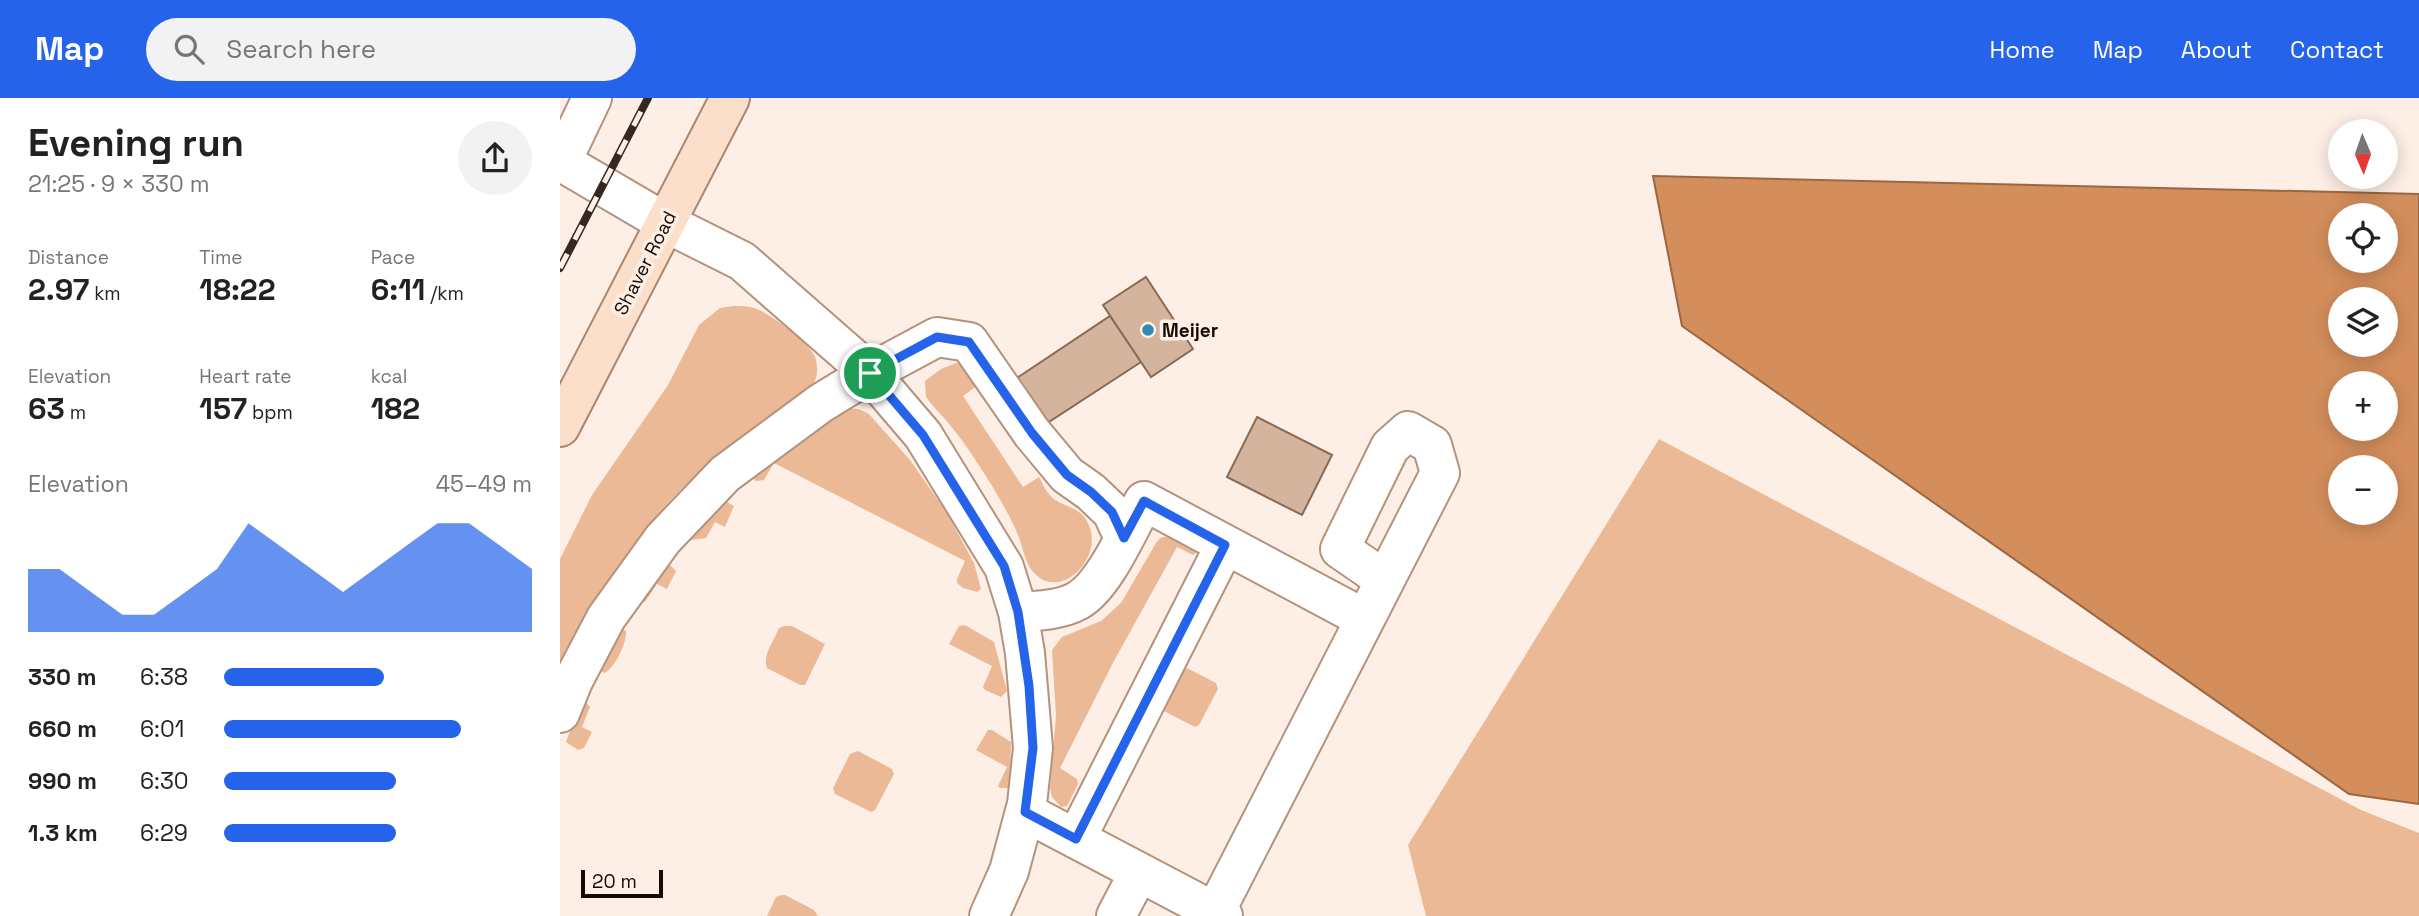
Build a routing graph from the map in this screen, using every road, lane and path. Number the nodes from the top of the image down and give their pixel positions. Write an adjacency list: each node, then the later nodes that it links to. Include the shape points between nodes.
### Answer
1 (592, 98): 3 (lane)
2 (730, 98): 4 (main road, Shaver Road)
3 (561, 161): 4 (lane)
4 (666, 223): 5 (lane, via 742,261); 6 (main road, Shaver Road)
5 (870, 373): 7 (lane, via 937,337 969,342 1032,433 1067,475 1112,512); 10 (lane, via 923,435 1004,566); 12 (lane, via 725,474 663,539 606,618)
6 (560, 427)
7 (1124, 538): 8 (lane, via 1144,501); 10 (lane, via 1102,578 1078,601)
8 (1225, 545): 11 (lane); 14 (lane)
9 (1385, 580): 11 (lane)
10 (1018, 612): 13 (lane, via 1033,748)
11 (1365, 619): 16 (lane)
12 (560, 713)
13 (1025, 812): 14 (lane); 17 (lane, via 1009,871)
14 (1076, 839): 15 (lane)
15 (1139, 872): 16 (lane); 18 (lane)
16 (1219, 914)
17 (989, 916)
18 (1116, 916)

